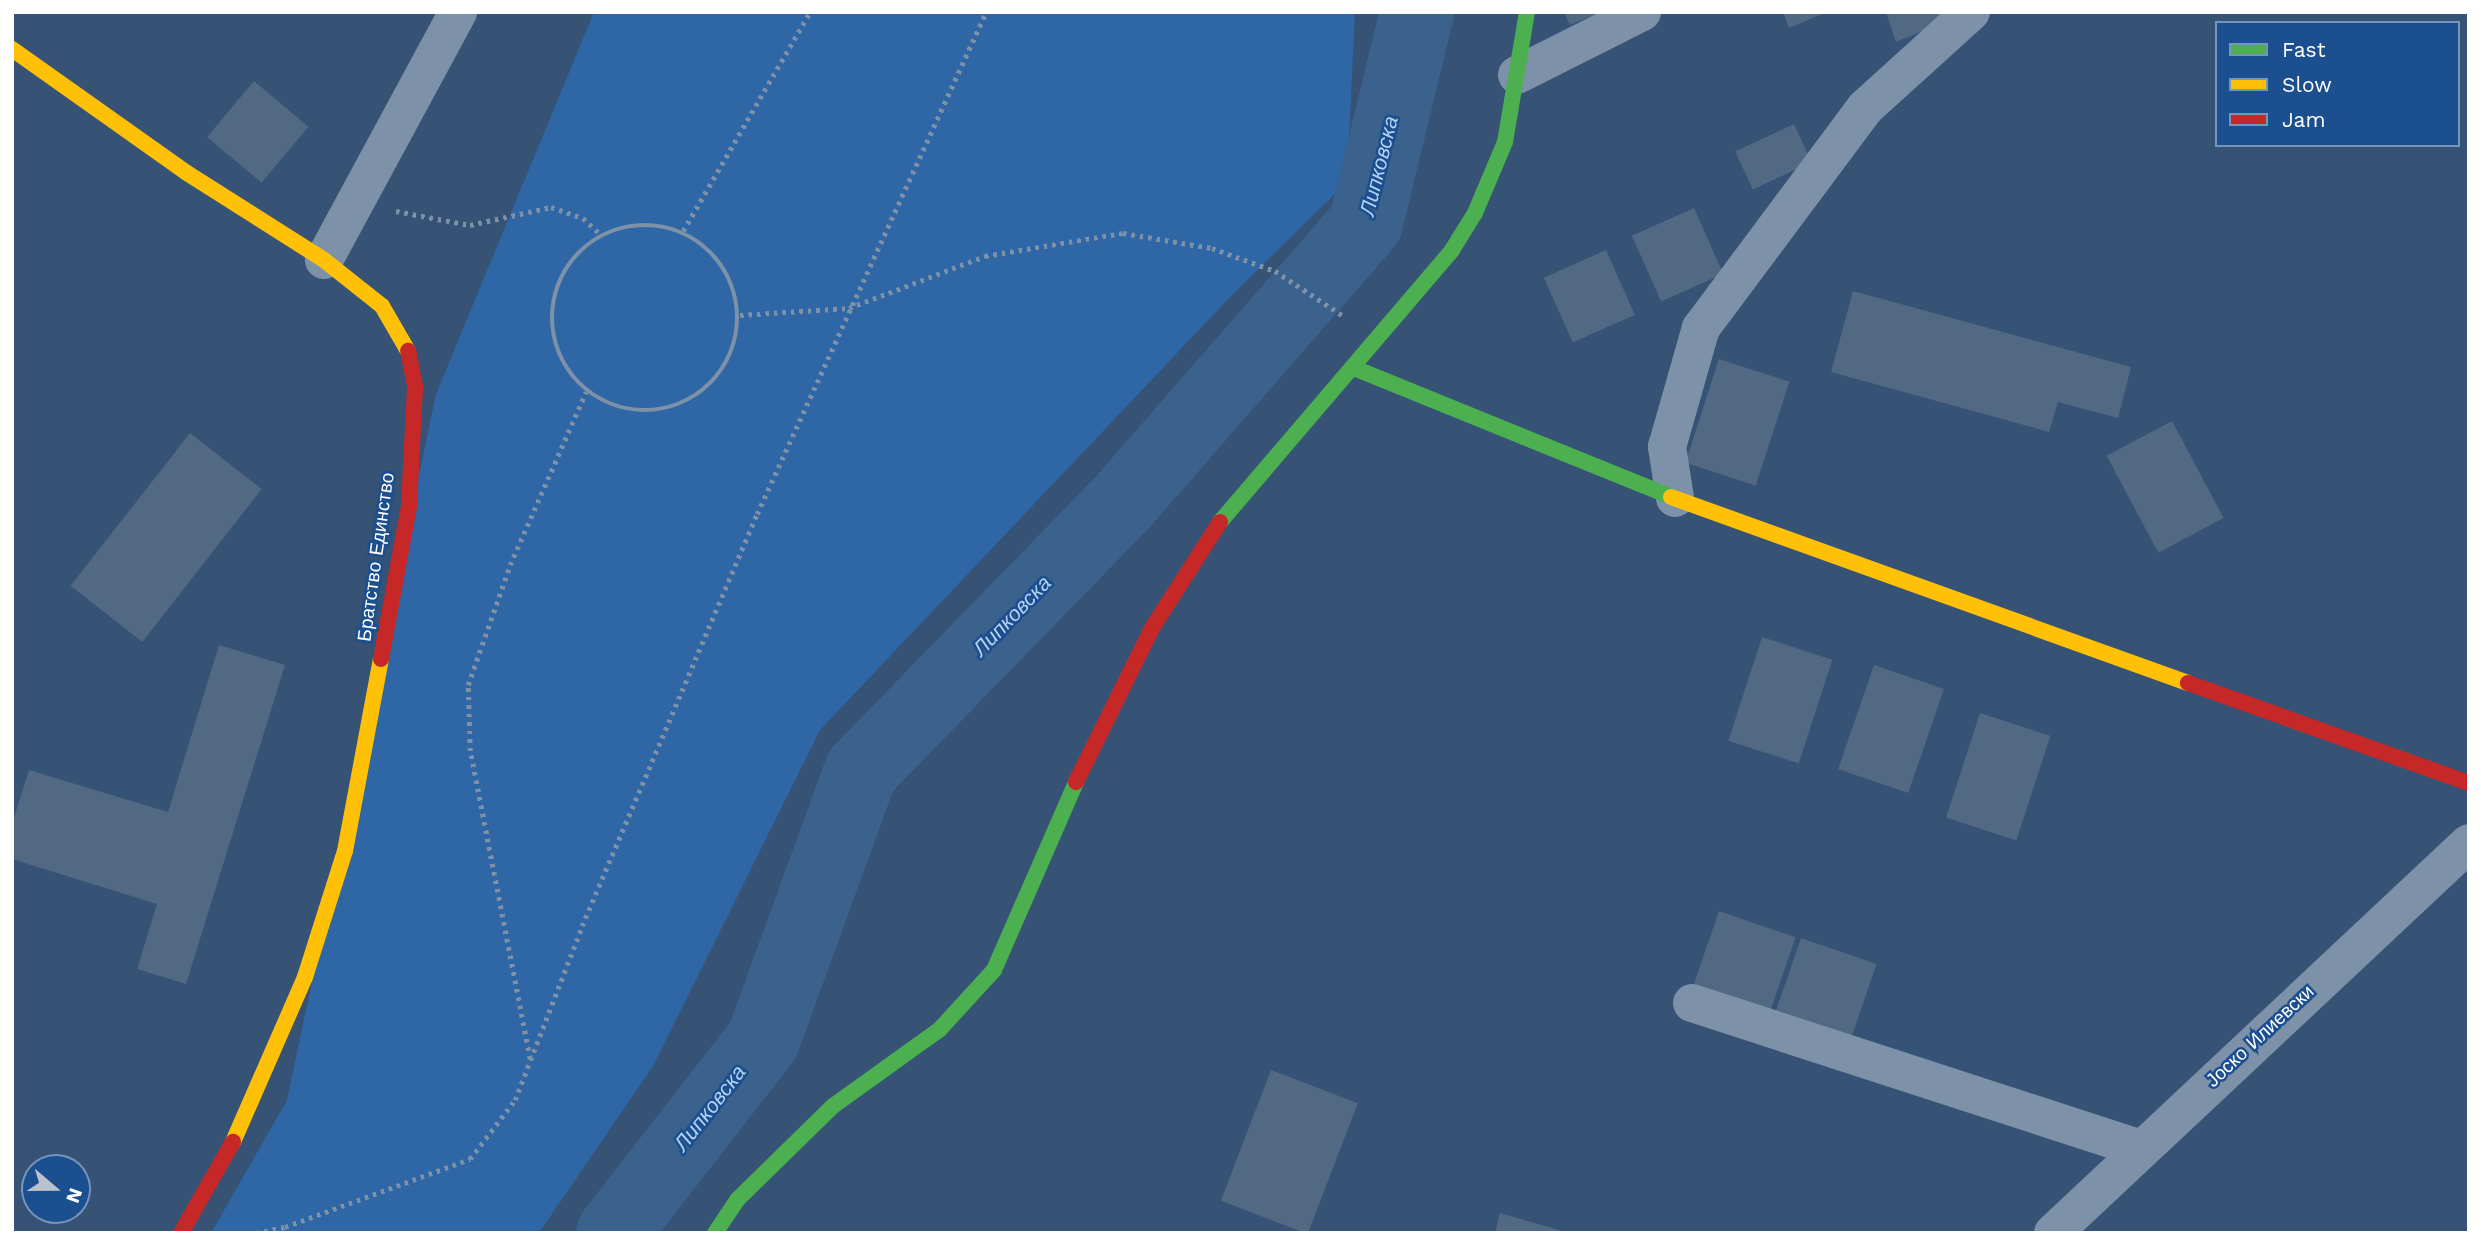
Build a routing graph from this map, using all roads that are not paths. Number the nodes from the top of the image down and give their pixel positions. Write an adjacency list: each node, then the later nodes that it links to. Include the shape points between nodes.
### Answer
1 (458, 12): 7 (street)
2 (1527, 12): 6 (street)
3 (1642, 12): 6 (street)
4 (1971, 12): 9 (street, via 1865,108 1701,328 1667,446)
5 (12, 49): 7 (street, Братство Единство, via 187,173)
6 (1517, 75): 8 (street, via 1506,142 1475,213 1452,250 1376,336)
7 (324, 260): 14 (street, Братство Единство, via 382,306 407,346 415,386 409,506 345,851 313,952 248,1117)
8 (1354, 368): 9 (street); 15 (street, via 1211,532 1152,628 1045,845 994,970 940,1029 833,1106 737,1200)
9 (1675, 498): 10 (street)
10 (2469, 783)
11 (2469, 843): 13 (street, Јоско Илиевски)
12 (1692, 1003): 13 (street)
13 (2139, 1148): 16 (street, Јоско Илиевски)
14 (181, 1233)
15 (715, 1233)
16 (2053, 1233)

